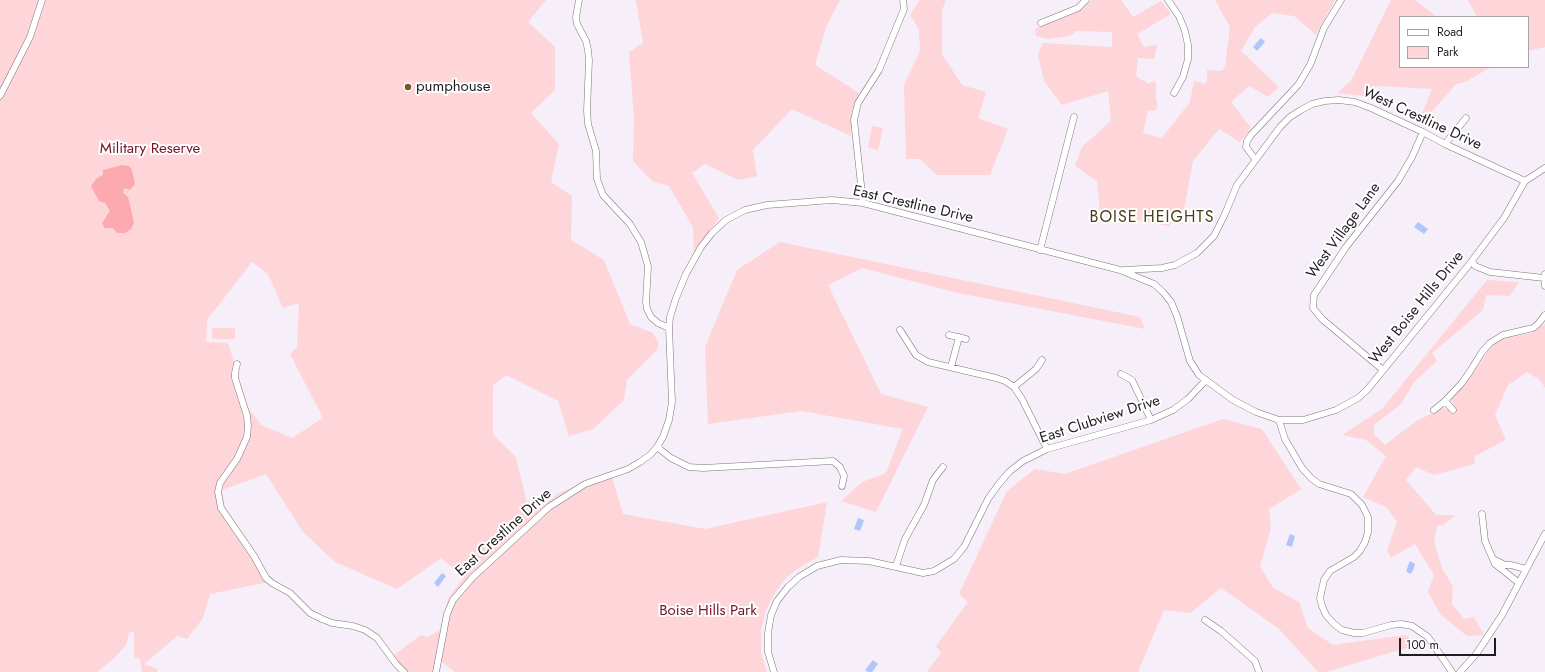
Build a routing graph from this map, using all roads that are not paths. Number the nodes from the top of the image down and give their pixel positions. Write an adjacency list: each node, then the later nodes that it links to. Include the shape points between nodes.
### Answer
1 (42, 0): 9 (street, via 30,37)
2 (579, 0): 24 (street, via 576,17 588,50 586,111 596,151 597,179 603,195 630,224 641,242 648,266 648,309 651,317)
3 (903, 0): 17 (street, via 904,9 879,70 858,103 854,120)
4 (1086, 0): 7 (street, via 1078,8)
5 (1168, 0): 8 (street, via 1179,16 1188,46 1188,59 1183,77)
6 (1341, 0): 14 (street, via 1324,28 1310,65 1298,85 1251,135 1246,147)
7 (1041, 23)
8 (1174, 93)
9 (0, 96)
10 (1074, 117): 18 (street)
11 (1466, 118): 13 (street)
12 (1423, 132): 13 (street, West Crestline Drive); 14 (street, West Crestline Drive, via 1355,102 1325,101 1312,104 1290,117); 32 (street, West Village Lane, via 1398,181 1314,295 1313,308 1322,319)
13 (1445, 144): 16 (street, West Crestline Drive)
14 (1255, 159): 20 (street, West Crestline Drive, via 1237,185 1214,236 1197,253 1175,265 1162,268)
15 (1545, 168): 16 (street, West Boise Hills Drive)
16 (1525, 181): 19 (street, West Boise Hills Drive, via 1504,218)
17 (863, 203): 18 (street, East Crestline Drive); 24 (street, East Crestline Drive, via 832,200 767,205 746,210 726,220 701,247 686,274 670,317)
18 (1040, 250): 20 (street, East Crestline Drive)
19 (1472, 260): 21 (street, via 1475,266 1490,272); 32 (street, West Boise Hills Drive)
20 (1120, 270): 34 (street, via 1154,284 1172,302 1190,361 1199,375)
21 (1544, 276): 22 (street)
22 (1545, 286)
23 (1545, 315): 36 (street, via 1533,328 1503,335 1490,343 1470,373)
24 (669, 328): 41 (street, East Crestline Drive, via 672,402 663,437)
25 (900, 330): 31 (street, via 916,355 928,362)
26 (949, 335): 27 (street)
27 (959, 337): 28 (street); 31 (street)
28 (966, 338)
29 (1042, 360): 35 (street, via 1036,369)
30 (237, 364): 54 (street, via 234,373 247,416 247,437 237,460 220,484 218,492 221,508 266,578 275,586 290,593 310,613 332,623 365,630 377,638)
31 (951, 367): 35 (street, via 996,378)
32 (1383, 370): 40 (street, West Boise Hills Drive, via 1358,398 1336,410 1303,420)
33 (1121, 374): 39 (street, via 1132,380)
34 (1206, 380): 39 (street, East Clubview Drive, via 1173,410); 40 (street, via 1245,407)
35 (1014, 387): 42 (street)
36 (1445, 401): 37 (street); 38 (street)
37 (1434, 410)
38 (1453, 410)
39 (1151, 420): 42 (street, East Clubview Drive)
40 (1279, 420): 58 (street, via 1286,439 1310,478 1329,488 1351,494 1362,505 1368,517 1368,532 1360,551 1330,571 1324,580 1320,598 1326,615 1342,630 1354,633 1391,625 1412,626 1428,637)
41 (657, 447): 44 (street, via 689,467 833,461 840,467 844,476); 55 (street, East Crestline Drive, via 650,455 628,469 585,484 558,500 473,577 453,600 447,614)
42 (1047, 449): 48 (street, East Clubview Drive, via 1023,461 998,485 988,499 964,547 954,559 934,571 923,573)
43 (943, 467): 48 (street, via 933,480 924,505 905,539)
44 (842, 486)
45 (1482, 514): 47 (street, via 1485,541)
46 (1545, 534): 50 (street)
47 (1493, 558): 49 (street); 51 (street, via 1495,564)
48 (896, 566): 56 (street, East Clubview Drive, via 841,560 817,566 799,576 781,596 771,615 768,652)
49 (1509, 566): 50 (street); 51 (street)
50 (1526, 569): 52 (street)
51 (1505, 572): 52 (street)
52 (1519, 582): 59 (street, via 1502,615 1477,653)
53 (1205, 620): 57 (street, via 1254,661)
54 (404, 672)
55 (436, 672)
56 (774, 672)
57 (1259, 672)
58 (1452, 672)
59 (1460, 672)

